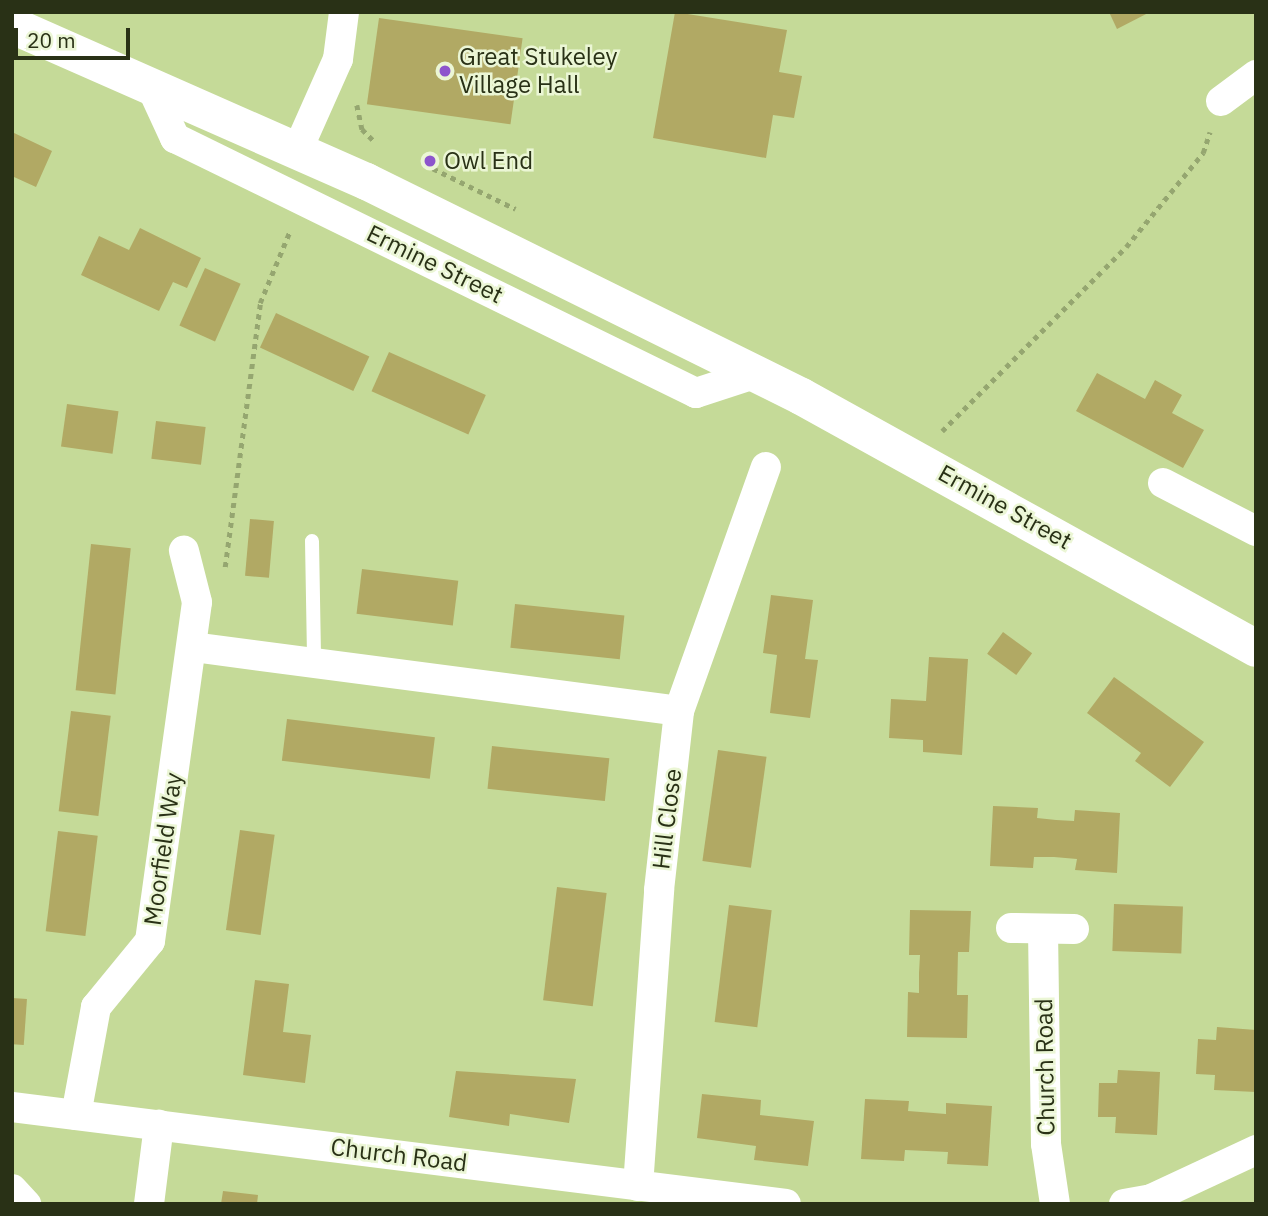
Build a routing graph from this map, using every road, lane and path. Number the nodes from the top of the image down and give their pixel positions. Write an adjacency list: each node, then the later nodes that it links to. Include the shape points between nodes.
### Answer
1 (344, 12): 6 (street, via 338,59)
2 (12, 25): 4 (street, Ermine Street)
3 (1256, 75): 5 (street)
4 (150, 84): 6 (street, Ermine Street); 7 (street, Ermine Street, via 175,138)
5 (1221, 101): 9 (path, via 1203,153 1126,247)
6 (298, 149): 8 (street, Ermine Street)
7 (305, 198): 8 (street, Ermine Street, via 696,393); 15 (path, via 260,303)
8 (751, 374): 17 (street, Ermine Street, via 916,458)
9 (931, 441)
10 (766, 467): 19 (street, Hill Close)
11 (1163, 483): 12 (street)
12 (1256, 531)
13 (312, 541): 18 (lane)
14 (184, 551): 16 (street, Moorfield Way, via 197,602)
15 (224, 578)
16 (192, 647): 18 (street); 24 (street, Moorfield Way, via 150,942 96,1007)
17 (1256, 648)
18 (314, 660): 19 (street)
19 (679, 711): 27 (street, Hill Close, via 659,890)
20 (1011, 928): 21 (street)
21 (1044, 929): 22 (street); 33 (street, Church Road, via 1045,1144)
22 (1074, 929)
23 (12, 1107): 24 (street, Church Road)
24 (76, 1115): 25 (street, Church Road)
25 (159, 1125): 27 (street, Church Road); 31 (street)
26 (1256, 1150): 34 (street, via 1151,1199)
27 (638, 1186): 29 (street, Church Road)
28 (12, 1189): 30 (street)
29 (709, 1198): 32 (street, Church Road)
30 (26, 1204)
31 (149, 1204)
32 (786, 1204)
33 (1055, 1204)
34 (1124, 1204)

